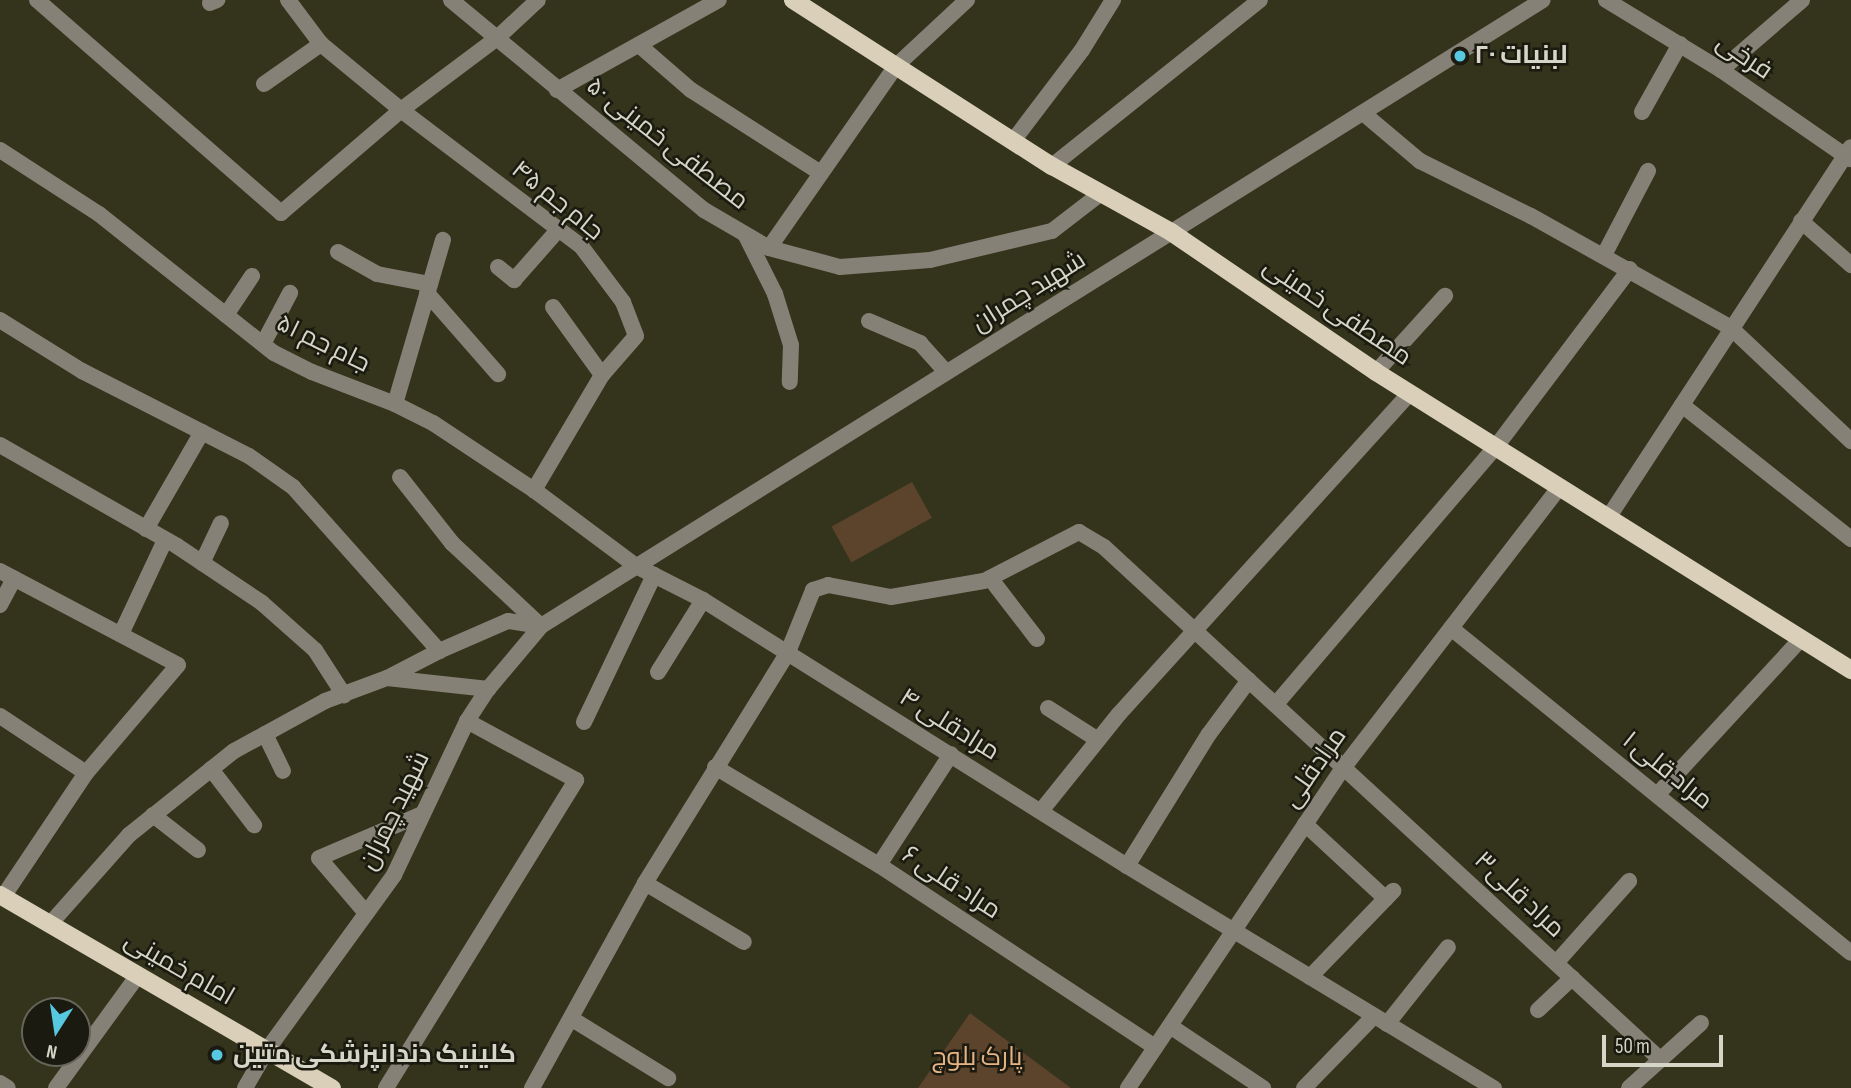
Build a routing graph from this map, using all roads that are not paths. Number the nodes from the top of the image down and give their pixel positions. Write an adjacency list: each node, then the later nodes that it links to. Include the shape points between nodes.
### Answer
1 (37, 0): 22 (street, via 281,214)
2 (288, 0): 15 (street, جام جم ۴۵)
3 (451, 0): 14 (street, مصطفی خمینی ۵۰)
4 (538, 0): 14 (street)
5 (719, 0): 17 (street)
6 (793, 0): 13 (main road, مصطفی خمینی)
7 (967, 0): 18 (street)
8 (1112, 0): 25 (street, via 1082,50)
9 (1260, 0): 28 (street)
10 (1543, 0): 24 (street, شهید چمران)
11 (1606, 0): 16 (street, فرخی)
12 (1802, 0): 19 (street)
13 (813, 6): 18 (main road, مصطفی خمینی)
14 (496, 39): 21 (street, مصطفی خمینی ۵۰); 22 (street)
15 (321, 44): 20 (street); 22 (street, جام جم ۴۵)
16 (1680, 44): 19 (street, فرخی); 23 (street)
17 (639, 45): 21 (street); 30 (street, via 691,90)
18 (897, 66): 25 (main road, مصطفی خمینی); 30 (street)
19 (1721, 69): 27 (street, فرخی)
20 (264, 84)
21 (558, 90): 35 (street, مصطفی خمینی ۵۰, via 704,210)
22 (401, 110): 33 (street, جام جم ۴۵)
23 (1642, 112)
24 (1363, 113): 34 (street, شهید چمران); 39 (street, via 1420,162)
25 (1013, 141): 28 (main road, مصطفی خمینی)
26 (0, 149): 48 (street, جام جم ۵۱, via 99,214)
27 (1849, 154): 32 (street)
28 (1052, 166): 31 (main road, مصطفی خمینی)
29 (1648, 171): 39 (street)
30 (821, 173): 37 (street)
31 (1100, 194): 34 (main road, مصطفی خمینی); 37 (street, مصطفی خمینی ۵۰, via 1052,232 930,260 840,267)
32 (1801, 221): 40 (street); 51 (street)
33 (559, 229): 41 (street, via 514,280); 56 (street, جام جم ۴۵, via 582,246 623,302 636,336)
34 (1171, 232): 53 (street, شهید چمران); 54 (main road, مصطفی خمینی)
35 (746, 235): 37 (street, مصطفی خمینی ۵۰); 57 (street, via 775,294 790,345)
36 (443, 240): 44 (street)
37 (769, 248)
38 (338, 252): 44 (street, via 377,274)
39 (1604, 255): 42 (street)
40 (1851, 265)
41 (498, 267)
42 (1630, 269): 51 (street); 64 (street)
43 (252, 276): 48 (street)
44 (429, 289): 55 (street); 59 (street)
45 (290, 293): 52 (street)
46 (1445, 296): 54 (street)
47 (553, 307): 56 (street)
48 (226, 315): 52 (street, جام جم ۵۱)
49 (0, 320): 61 (street, via 82,372)
50 (869, 321): 53 (street, via 920,343)
51 (1731, 328): 60 (street); 62 (street)
52 (263, 344): 59 (street, جام جم ۵۱, via 312,372)
53 (946, 372): 74 (street, شهید چمران)
54 (1376, 372): 58 (main road, مصطفی خمینی)
55 (498, 374)
56 (602, 375): 67 (street, جام جم ۴۵)
57 (790, 382)
58 (1410, 393): 64 (main road, مصطفی خمینی); 82 (street)
59 (395, 404): 67 (street, جام جم ۵۱, via 433,423)
60 (1682, 405): 68 (street); 72 (street)
61 (202, 432): 70 (street); 86 (street, via 249,456 293,487)
62 (1851, 441)
63 (0, 445): 70 (street)
64 (1495, 448): 66 (main road, مصطفی خمینی); 94 (street)
65 (400, 477): 80 (street, via 452,543)
66 (1559, 488): 68 (main road, مصطفی خمینی); 81 (street, مرادقلی)
67 (534, 490): 74 (street, جام جم ۵۱)
68 (1608, 519): 85 (main road, مصطفی خمینی)
69 (220, 523): 73 (street)
70 (146, 529): 71 (street)
71 (166, 540): 73 (street); 83 (street)
72 (1851, 540)
73 (202, 563): 93 (street, via 262,603 315,650)
74 (636, 566): 76 (street, مرادقلی ۴); 80 (street, شهید چمران)
75 (7, 575): 79 (street); 83 (street)
76 (653, 575): 78 (street, مرادقلی ۴); 98 (street)
77 (990, 578): 82 (street, مراد قلی۳, via 1079,532 1104,547); 84 (street); 87 (street, via 891,597 828,585 813,590)
78 (703, 600): 87 (street, مرادقلی ۴); 89 (street)
79 (0, 605)
80 (541, 625): 86 (street, via 508,621); 92 (street, شهید چمران)
81 (1451, 628): 102 (street, مرادقلی); 107 (street, مراد قلی ۱)
82 (1196, 632): 91 (street, مراد قلی۳); 100 (street)
83 (121, 634): 106 (street, via 178,665)
84 (1037, 639)
85 (1801, 639): 88 (main road, مصطفی خمینی); 107 (street)
86 (439, 651): 90 (street)
87 (788, 652): 101 (street, مرادقلی ۴); 103 (street)
88 (1851, 670)
89 (659, 672)
90 (387, 678): 92 (street); 93 (street)
91 (1249, 680): 94 (street, مراد قلی۳); 115 (street, via 1209,734)
92 (488, 689): 97 (street, شهید چمران)
93 (344, 695): 99 (street)
94 (1276, 704): 102 (street, مراد قلی۳)
95 (1048, 708): 100 (street)
96 (0, 716): 106 (street)
97 (467, 721): 110 (street, شهید چمران); 143 (street, via 576,780)
98 (584, 722)
99 (265, 734): 104 (street); 105 (street)
100 (1098, 740): 108 (street)
101 (951, 754): 108 (street, مرادقلی ۴); 114 (street)
102 (1344, 766): 111 (street, مرادقلی); 125 (street, مراد قلی۳)
103 (715, 767): 114 (street, مراد قلی ۶); 117 (street)
104 (211, 769): 109 (street); 112 (street)
105 (283, 771)
106 (86, 773): 118 (street)
107 (1657, 795): 124 (street, مراد قلی ۱)
108 (1041, 811): 115 (street, مرادقلی ۴)
109 (153, 815): 113 (street); 120 (street, via 129,835)
110 (420, 815): 119 (street, شهید چمران, via 394,875); 119 (street, via 319,858)
111 (1305, 824): 121 (street, مرادقلی); 127 (street, via 1389,895)
112 (254, 825)
113 (198, 850)
114 (880, 865): 134 (street, مراد قلی ۶)
115 (1127, 866): 121 (street, مرادقلی ۴)
116 (1629, 881): 125 (street)
117 (645, 883): 122 (street); 130 (street)
118 (2, 896): 120 (main road, امام خمینی)
119 (366, 913): 135 (street, شهید چمران)
120 (50, 924): 126 (main road, امام خمینی)
121 (1234, 931): 127 (street, مرادقلی ۴); 133 (street, مرادقلی)
122 (744, 942)
123 (1448, 947): 131 (street)
124 (1851, 954)
125 (1556, 963): 128 (street, مراد قلی۳)
126 (138, 975): 135 (main road, امام خمینی); 140 (street)
127 (1310, 977): 131 (street, مرادقلی ۴)
128 (1572, 978): 129 (street); 136 (street, مراد قلی۳)
129 (1538, 1010)
130 (572, 1019): 137 (street); 144 (street)
131 (1380, 1020): 147 (street); 148 (street, مرادقلی ۴)
132 (1701, 1023): 136 (street)
133 (1170, 1026): 134 (street, مرادقلی); 146 (street)
134 (1155, 1047): 145 (street, مرادقلی)
135 (267, 1050): 141 (street, شهید چمران); 142 (main road, امام خمینی)
136 (1661, 1059): 149 (street)
137 (668, 1078)
138 (0, 1083): 139 (street)
139 (8, 1088)
140 (56, 1088)
141 (245, 1088)
142 (332, 1088)
143 (386, 1088)
144 (532, 1088)
145 (1128, 1088)
146 (1263, 1088)
147 (1304, 1088)
148 (1494, 1088)
149 (1629, 1088)

